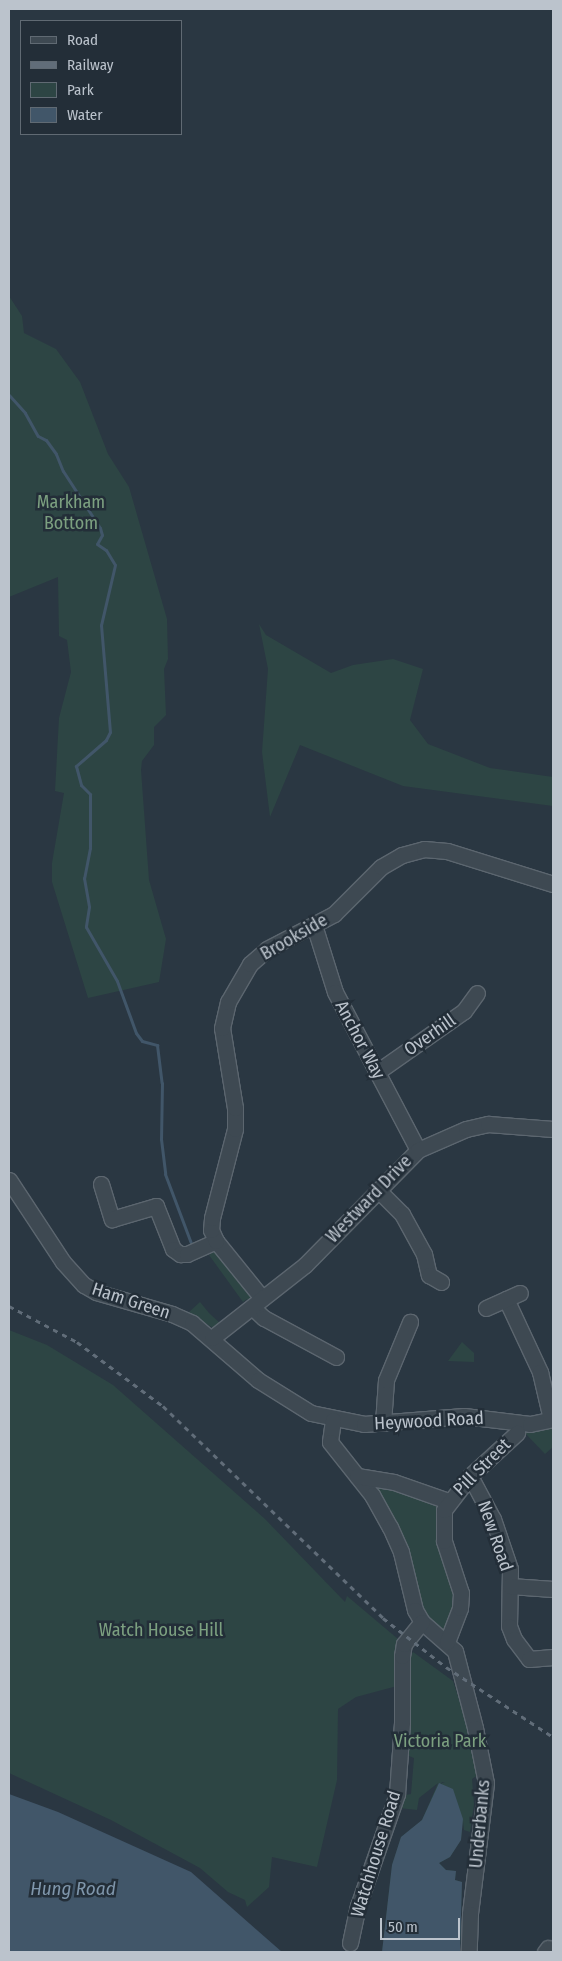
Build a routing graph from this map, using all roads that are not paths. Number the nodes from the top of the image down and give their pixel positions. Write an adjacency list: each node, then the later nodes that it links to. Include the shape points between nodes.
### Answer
1 (553, 884): 2 (street, Brookside, via 446,851 424,849 402,855 381,867 344,906)
2 (314, 925): 4 (street, Anchor Way, via 335,992); 10 (street, Brookside, via 267,949 250,964 228,1002 222,1028 235,1108 235,1130 212,1218)
3 (477, 992): 4 (street, Overhill, via 464,1011)
4 (377, 1072): 6 (street, Anchor Way)
5 (553, 1129): 6 (street, Westward Drive, via 488,1124 466,1129)
6 (418, 1150): 9 (street, Westward Drive)
7 (9, 1180): 15 (street, Ham Green, via 63,1262 84,1285 96,1292 172,1314)
8 (101, 1184): 10 (street, via 112,1219 156,1206 173,1249 180,1254)
9 (378, 1190): 11 (street, via 402,1214 424,1254 429,1276); 12 (street, Westward Drive, via 305,1265)
10 (216, 1241): 12 (street)
11 (441, 1282)
12 (257, 1303): 15 (street, Westward Drive); 16 (street, via 264,1318)
13 (486, 1308): 17 (street, via 513,1296 540,1372)
14 (410, 1322): 19 (street, via 386,1380)
15 (212, 1338): 18 (street, Ham Green, via 281,1396 311,1413)
16 (336, 1357)
17 (552, 1419): 19 (street, Heywood Road, via 530,1424 464,1416)
18 (334, 1420): 19 (street, Heywood Road); 21 (street, via 330,1442)
19 (382, 1423)
20 (517, 1432): 22 (street, Pill Street)
21 (357, 1476): 23 (street, via 394,1482); 26 (street, via 402,1552 415,1610)
22 (470, 1476): 23 (street, Pill Street); 24 (street, New Road, via 493,1519 510,1569)
23 (448, 1501): 27 (street, via 442,1525 444,1541 461,1593 460,1608)
24 (510, 1586): 25 (street); 28 (street, New Road, via 509,1626 514,1639 529,1659)
25 (553, 1589)
26 (422, 1622): 27 (street); 29 (street, Watchhouse Road, via 404,1644 402,1656 397,1794 358,1906)
27 (447, 1642): 30 (street, Underbanks, via 456,1655 486,1783 470,1914)
28 (553, 1658)
29 (350, 1943)
30 (469, 1952)

